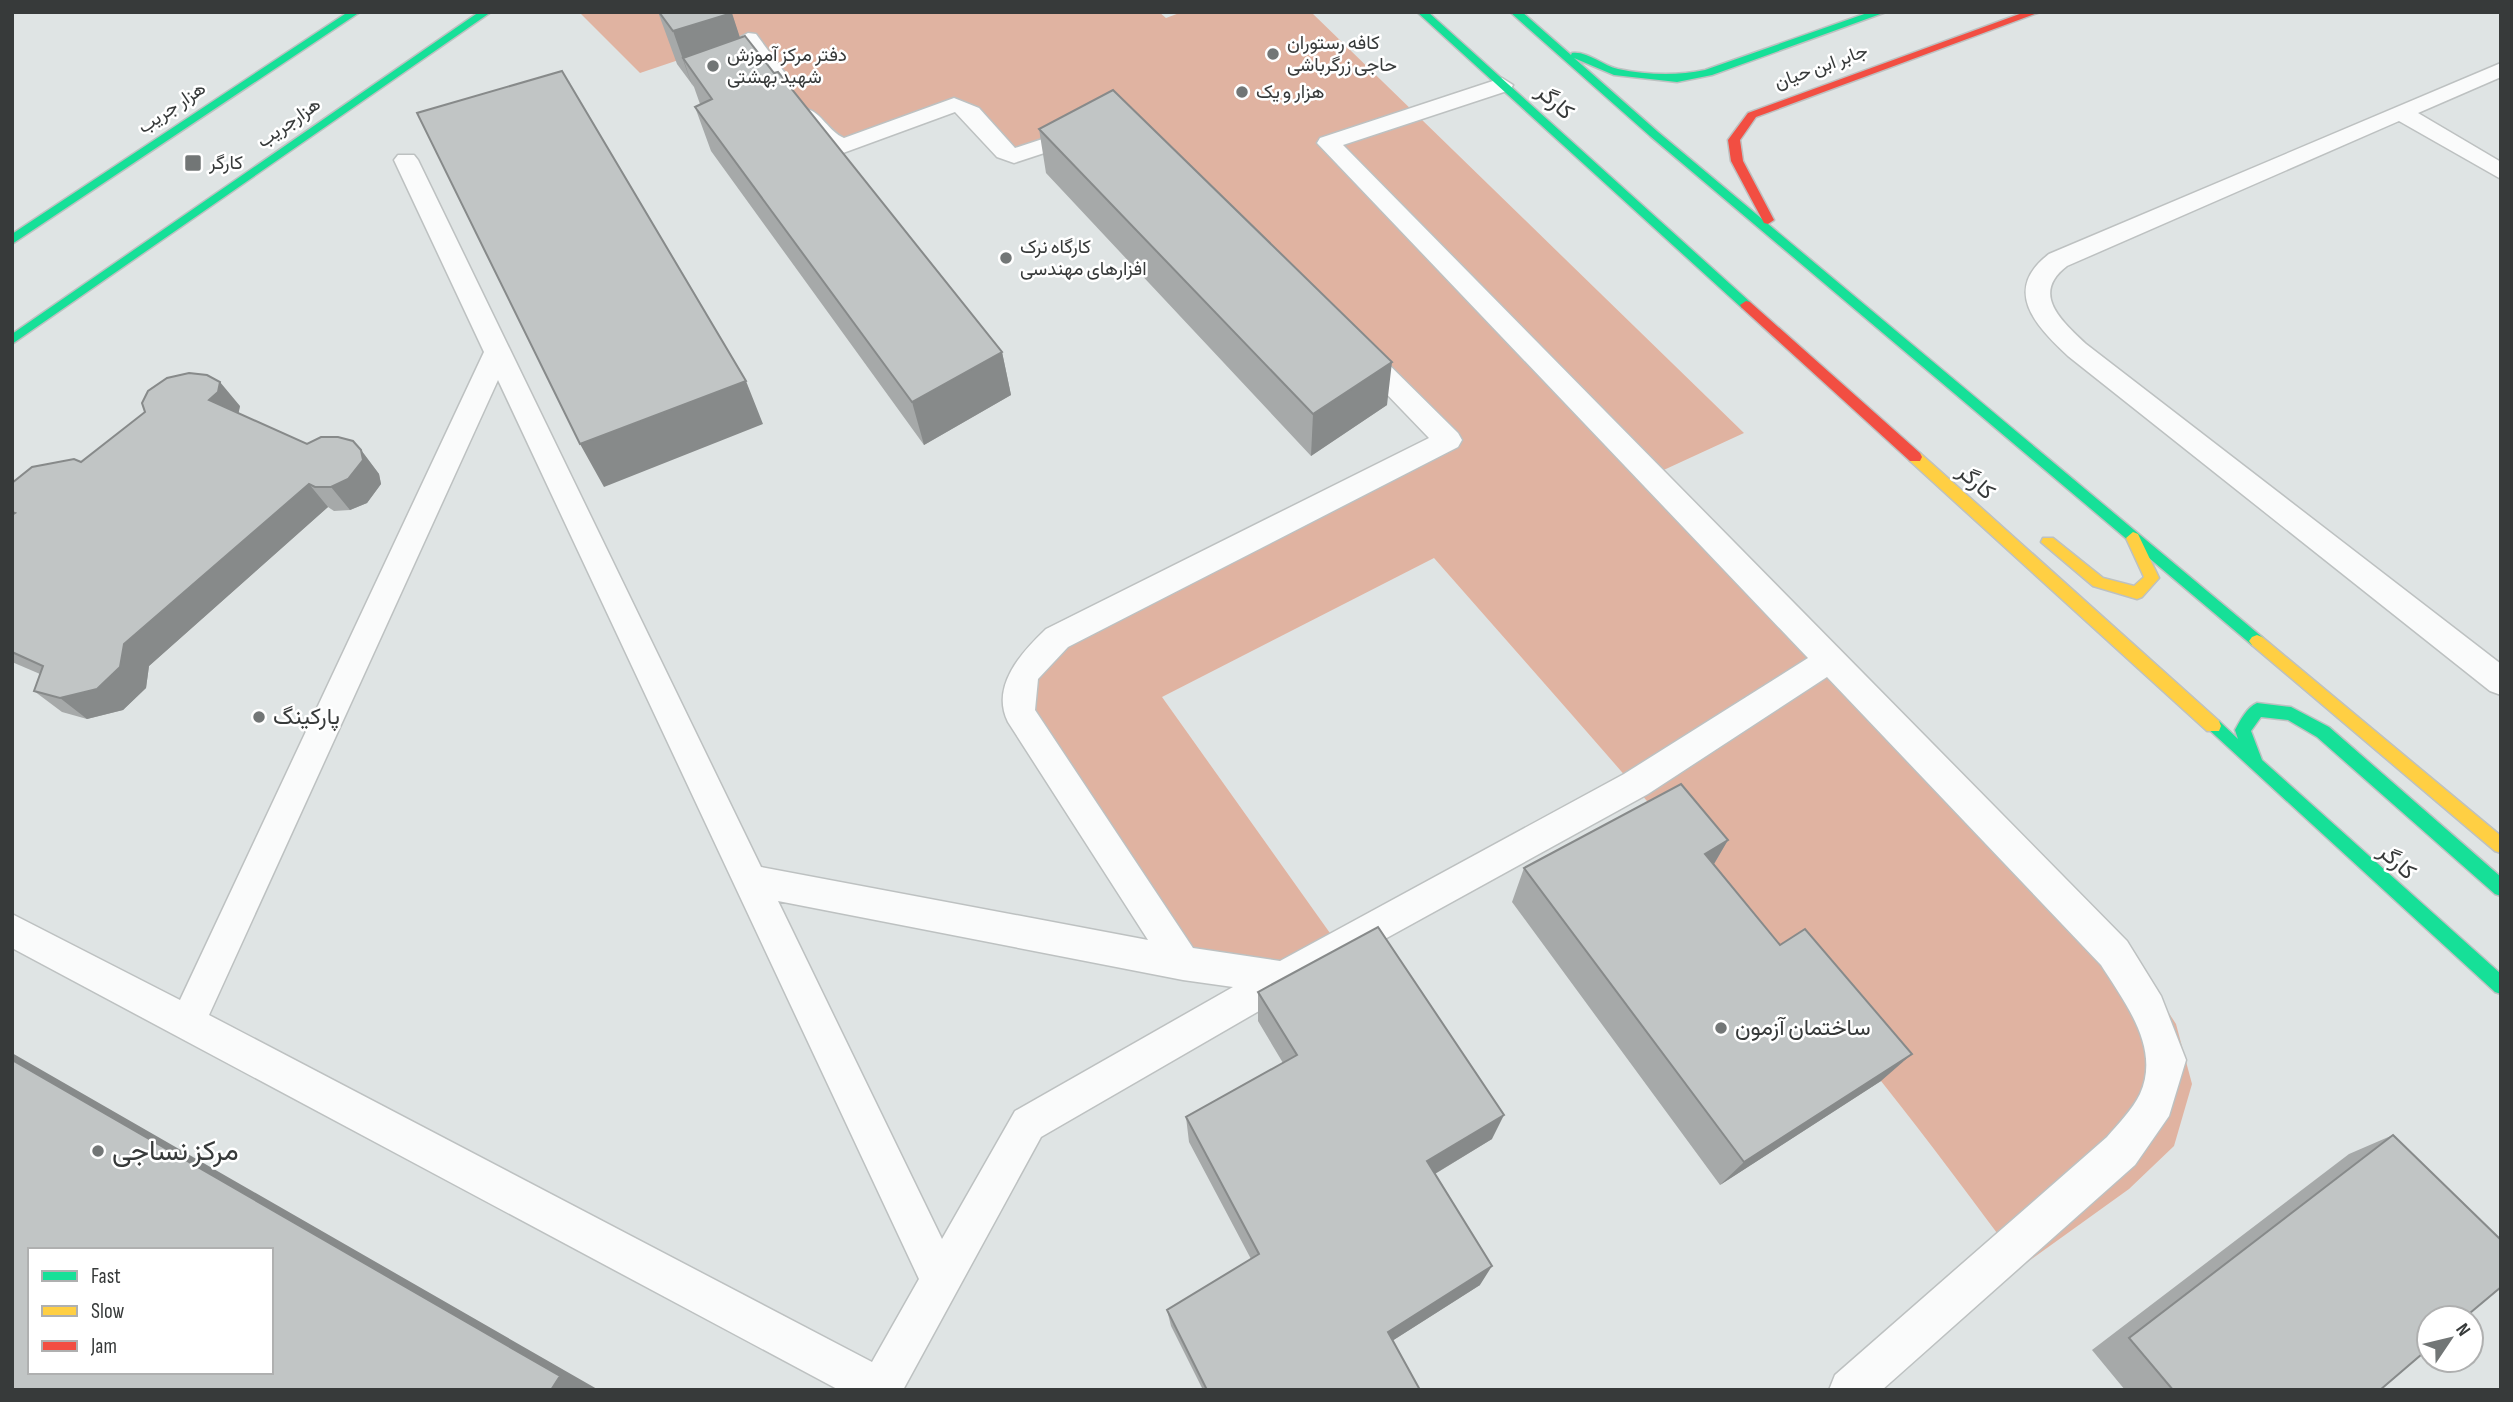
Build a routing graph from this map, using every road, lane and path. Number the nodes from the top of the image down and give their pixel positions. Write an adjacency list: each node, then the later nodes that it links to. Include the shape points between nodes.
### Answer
1 (355, 12): 18 (main road, هزار جریب)
2 (486, 12): 21 (main road, هزارجریب)
3 (1422, 12): 10 (main road, کارگر)
4 (1515, 12): 8 (main road, کارگر)
5 (1881, 12): 8 (main road, جابر ابن حیان, via 1725,75 1677,79 1614,72)
6 (2035, 12): 12 (main road, جابر ابن حیان)
7 (748, 40): 14 (lane, via 824,138 843,146 954,104 969,110 1004,153 1014,156)
8 (1551, 43): 17 (main road, کارگر)
9 (2501, 69): 13 (lane)
10 (1502, 85): 19 (main road, کارگر); 26 (lane, via 1328,143)
11 (1748, 100): 12 (main road)
12 (1785, 102): 17 (main road, جابر ابن حیان, via 1752,115 1734,140 1737,161)
13 (2400, 112): 16 (lane); 27 (lane, via 2058,260 2041,275 2038,296 2048,322 2077,350)
14 (1111, 122)
15 (406, 160): 22 (lane)
16 (2501, 172)
17 (1777, 237): 25 (main road, کارگر)
18 (12, 240)
19 (1752, 310): 23 (main road); 28 (main road, کارگر)
20 (1340, 331): 33 (lane, via 1448,440 1057,638 1023,676 1017,692 1019,713)
21 (12, 340)
22 (498, 351): 30 (lane); 36 (lane)
23 (1835, 362)
24 (2030, 527): 25 (main road, via 2081,573 2110,590 2137,593 2152,578)
25 (2132, 537): 29 (main road, کارگر)
26 (1829, 660): 34 (lane, via 1636,784); 39 (lane, via 2114,953 2148,1008 2166,1060 2156,1103 2121,1151)
27 (2501, 682)
28 (2255, 764): 31 (main road, via 2243,730 2256,710 2291,714 2323,732); 35 (main road, کارگر)
29 (2501, 846)
30 (750, 880): 33 (lane); 37 (lane)
31 (2501, 888)
32 (12, 930): 36 (lane)
33 (1183, 963): 34 (lane)
34 (1283, 978): 37 (lane, via 1028,1124)
35 (2501, 986)
36 (188, 1022): 38 (lane)
37 (940, 1278): 38 (lane)
38 (881, 1389)
39 (1852, 1389)

